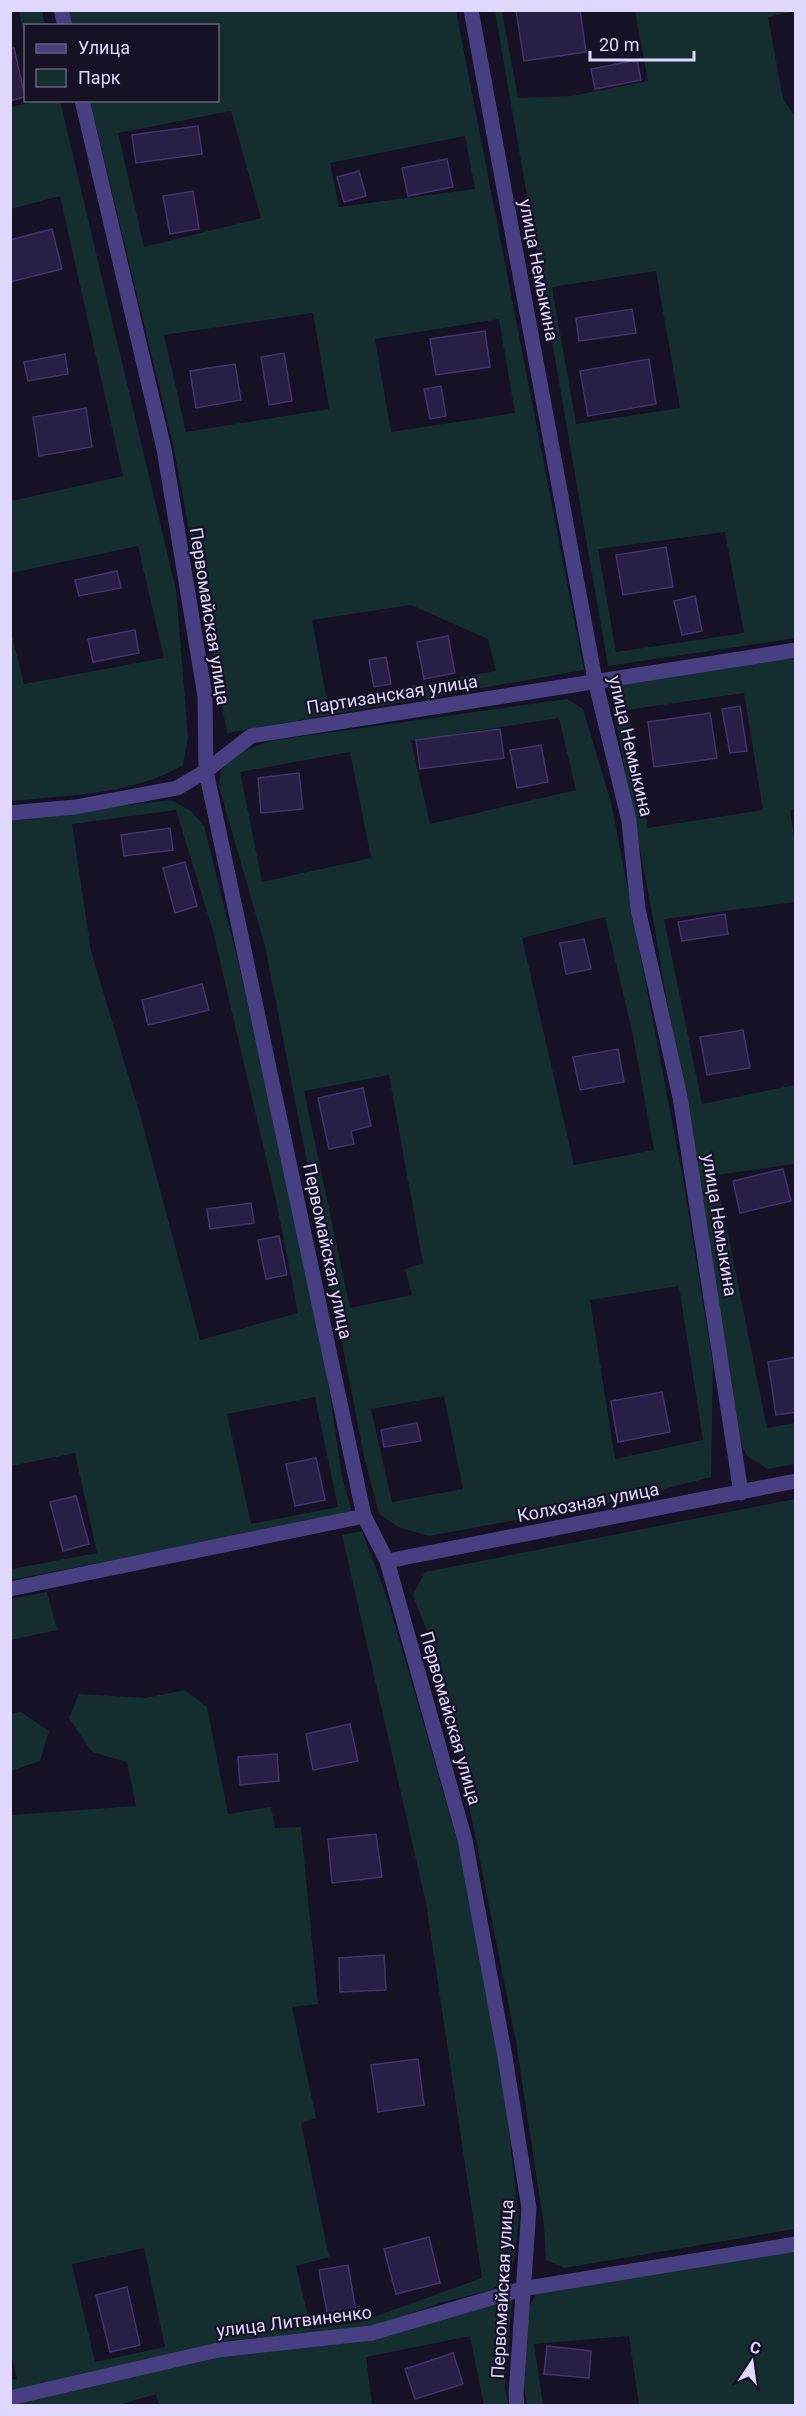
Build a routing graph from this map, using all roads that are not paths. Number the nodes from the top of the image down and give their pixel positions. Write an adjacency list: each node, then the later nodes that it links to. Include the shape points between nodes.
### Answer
1 (471, 10): 4 (street, улица Немыкина)
2 (82, 102): 5 (street, Первомайская улица, via 164,449 205,696)
3 (795, 650): 4 (street, Партизанская улица)
4 (595, 680): 5 (street, Партизанская улица, via 251,736); 8 (street, улица Немыкина, via 629,821 638,909 680,1097)
5 (206, 771): 6 (street, Партизанская улица, via 177,788 75,807); 9 (street, Первомайская улица)
6 (10, 813)
7 (795, 1482): 8 (street, Колхозная улица)
8 (741, 1493): 10 (street, Колхозная улица)
9 (364, 1516): 10 (street, Первомайская улица); 11 (street)
10 (387, 1561): 13 (street, Первомайская улица, via 465,1840 529,2208)
11 (10, 1589)
12 (795, 2244): 13 (street, улица Литвиненко)
13 (522, 2289): 14 (street, улица Литвиненко, via 372,2333 218,2350); 15 (street, Первомайская улица)
14 (10, 2398)
15 (517, 2406)

